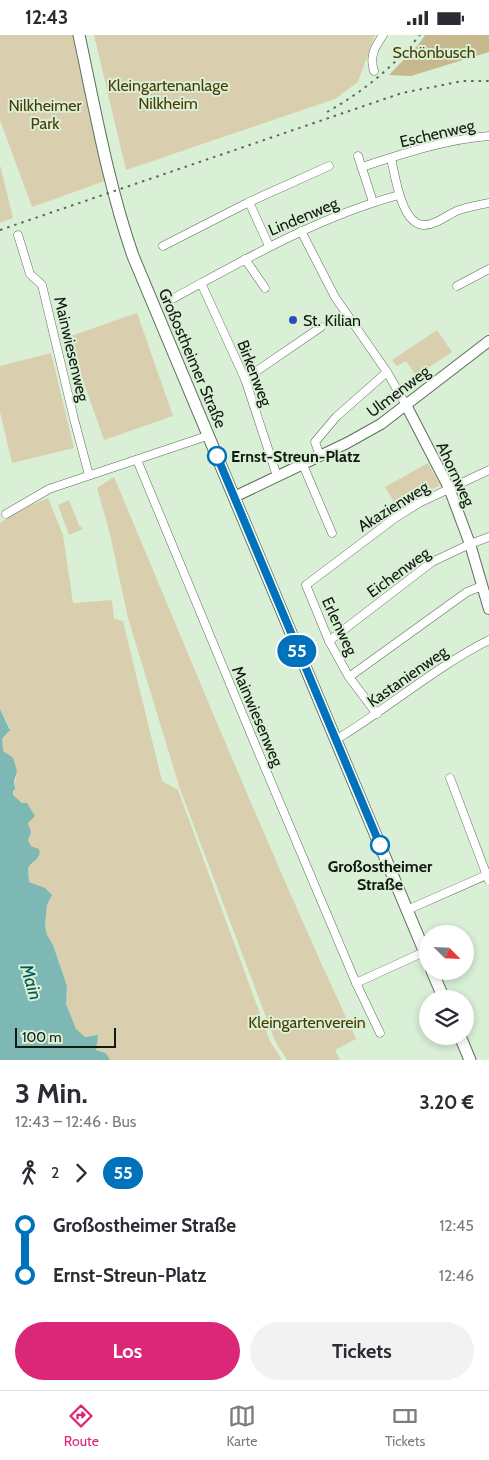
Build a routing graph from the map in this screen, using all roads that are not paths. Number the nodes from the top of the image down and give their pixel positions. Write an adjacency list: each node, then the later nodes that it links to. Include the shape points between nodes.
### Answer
1 (79, 35): 28 (main road, Großostheimer Straße, via 121,222)
2 (383, 35): 3 (street, via 373,50 371,63)
3 (374, 71)
4 (489, 136): 6 (street, Eschenweg, via 471,137)
5 (358, 156): 8 (street)
6 (391, 159): 8 (street); 9 (street)
7 (329, 166): 10 (street)
8 (362, 167): 11 (street)
9 (399, 195): 11 (street, Lindenweg); 12 (street, via 408,214 423,225 460,210)
10 (249, 202): 15 (street); 16 (street)
11 (373, 202): 13 (street, Lindenweg)
12 (489, 203)
13 (301, 231): 16 (street, Lindenweg); 25 (street, via 336,297)
14 (18, 235): 33 (street, Mainwiesenweg, via 30,274 42,285)
15 (164, 246)
16 (269, 246): 17 (street, Lindenweg)
17 (245, 259): 19 (street, Lindenweg); 21 (street)
18 (489, 269): 20 (street)
19 (201, 283): 22 (street, Lindenweg); 26 (street, Birkenweg)
20 (457, 286)
21 (265, 288)
22 (174, 298)
23 (320, 327): 26 (street)
24 (489, 341): 27 (street, Ulmenweg)
25 (387, 372): 27 (street); 29 (street, Ulmenweg, via 336,417 315,442)
26 (245, 379): 34 (street, Birkenweg)
27 (406, 405): 29 (street, Ulmenweg, via 361,436); 35 (street, Ahornweg)
28 (208, 436): 30 (street); 36 (main road, Großostheimer Straße)
29 (320, 456): 31 (street, Ulmenweg)
30 (137, 460): 33 (street); 54 (street, Mainwiesenweg)
31 (304, 465): 34 (street, Ulmenweg); 38 (street)
32 (489, 470): 35 (street, Akazienweg)
33 (89, 475): 37 (street, via 49,489)
34 (277, 476): 36 (street, Ulmenweg)
35 (449, 488): 40 (street, Ahornweg); 41 (street, Akazienweg, via 395,518)
36 (234, 497): 51 (main road, Großostheimer Straße)
37 (6, 514)
38 (332, 533)
39 (489, 537): 40 (street, Eichenweg)
40 (470, 544): 42 (street, Ahornweg); 45 (street, Eichenweg, via 432,562)
41 (342, 557): 45 (street, Erlenweg, via 306,585)
42 (485, 590): 43 (street, Ahornweg); 46 (street, via 467,592)
43 (489, 609)
44 (489, 640): 47 (street, Kastanienweg, via 439,669)
45 (329, 641): 46 (street, Erlenweg)
46 (350, 677): 47 (street, Erlenweg)
47 (377, 714): 48 (street, Kastanienweg)
48 (342, 736)
49 (450, 779): 50 (street)
50 (488, 877): 51 (street)
51 (407, 909): 52 (main road, Großostheimer Straße)
52 (419, 939)
53 (419, 959): 54 (street)
54 (356, 983): 55 (street, Mainwiesenweg)
55 (380, 1033)
56 (464, 1045): 57 (main road)
57 (470, 1060)

